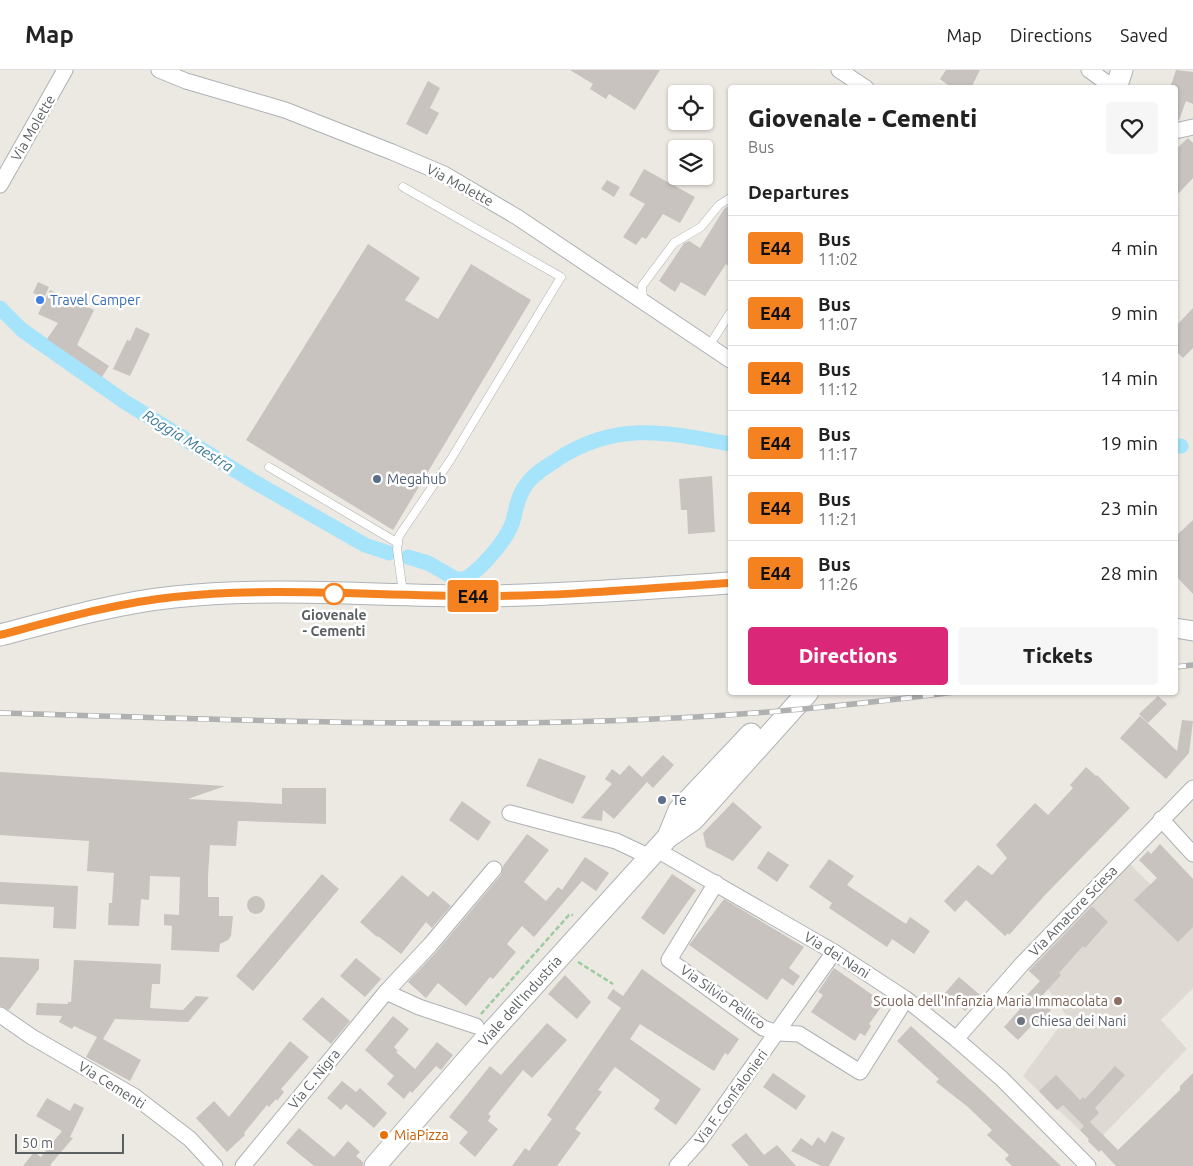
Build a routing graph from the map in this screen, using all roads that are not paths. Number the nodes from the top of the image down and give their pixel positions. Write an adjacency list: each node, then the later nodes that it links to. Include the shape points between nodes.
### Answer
1 (65, 70): 11 (street, Via Molette)
2 (159, 70): 14 (street, Via Molette, via 285,110 444,174 517,217)
3 (839, 70): 6 (street)
4 (1089, 70): 7 (street)
5 (1122, 70): 8 (main road)
6 (862, 85)
7 (1111, 85)
8 (1116, 85)
9 (1193, 127): 10 (street)
10 (1178, 131)
11 (0, 185)
12 (403, 187): 19 (lane, via 561,277 456,451 399,536)
13 (728, 199): 14 (lane, via 719,204 701,227 674,243 642,286)
14 (642, 300): 16 (street, Via Molette)
15 (728, 316): 16 (lane)
16 (709, 346): 17 (street, Via Molette)
17 (728, 359)
18 (269, 467): 19 (lane)
19 (398, 543): 21 (lane)
20 (728, 583): 21 (main road, via 571,594)
21 (404, 595): 24 (main road, via 241,592 172,597)
22 (1178, 628): 23 (street)
23 (1193, 631)
24 (0, 634)
25 (785, 695): 30 (main road, Viale dell'Industria, via 679,810)
26 (805, 695): 30 (main road, Viale dell'Industria, via 693,820)
27 (1193, 788): 29 (street, Via Amatore Sciesa)
28 (510, 814): 30 (street, Via dei Nani, via 616,841)
29 (1161, 819): 31 (street); 40 (street, Via Amatore Sciesa, via 1022,964)
30 (658, 848): 33 (street, Via dei Nani); 43 (main road, Viale dell'Industria)
31 (1193, 854)
32 (494, 868): 35 (street, Via C. Nigra)
33 (716, 883): 34 (street, Via dei Nani); 39 (street, Via Silvio Pellico, via 669,960 763,1028)
34 (834, 952): 36 (street, Via dei Nani); 39 (street, Via F. Confalonieri)
35 (386, 992): 38 (street); 42 (street, Via C. Nigra)
36 (906, 999): 39 (street, Via Silvio Pellico, via 860,1072 799,1034); 40 (street, Via dei Nani)
37 (0, 1015): 41 (street, Via Cementi, via 134,1096 190,1139)
38 (476, 1026)
39 (778, 1033): 44 (street, Via F. Confalonieri, via 700,1140)
40 (956, 1039): 45 (street, Via dei Nani, via 1002,1078)
41 (215, 1166)
42 (243, 1166)
43 (375, 1166)
44 (677, 1166)
45 (1088, 1166)

